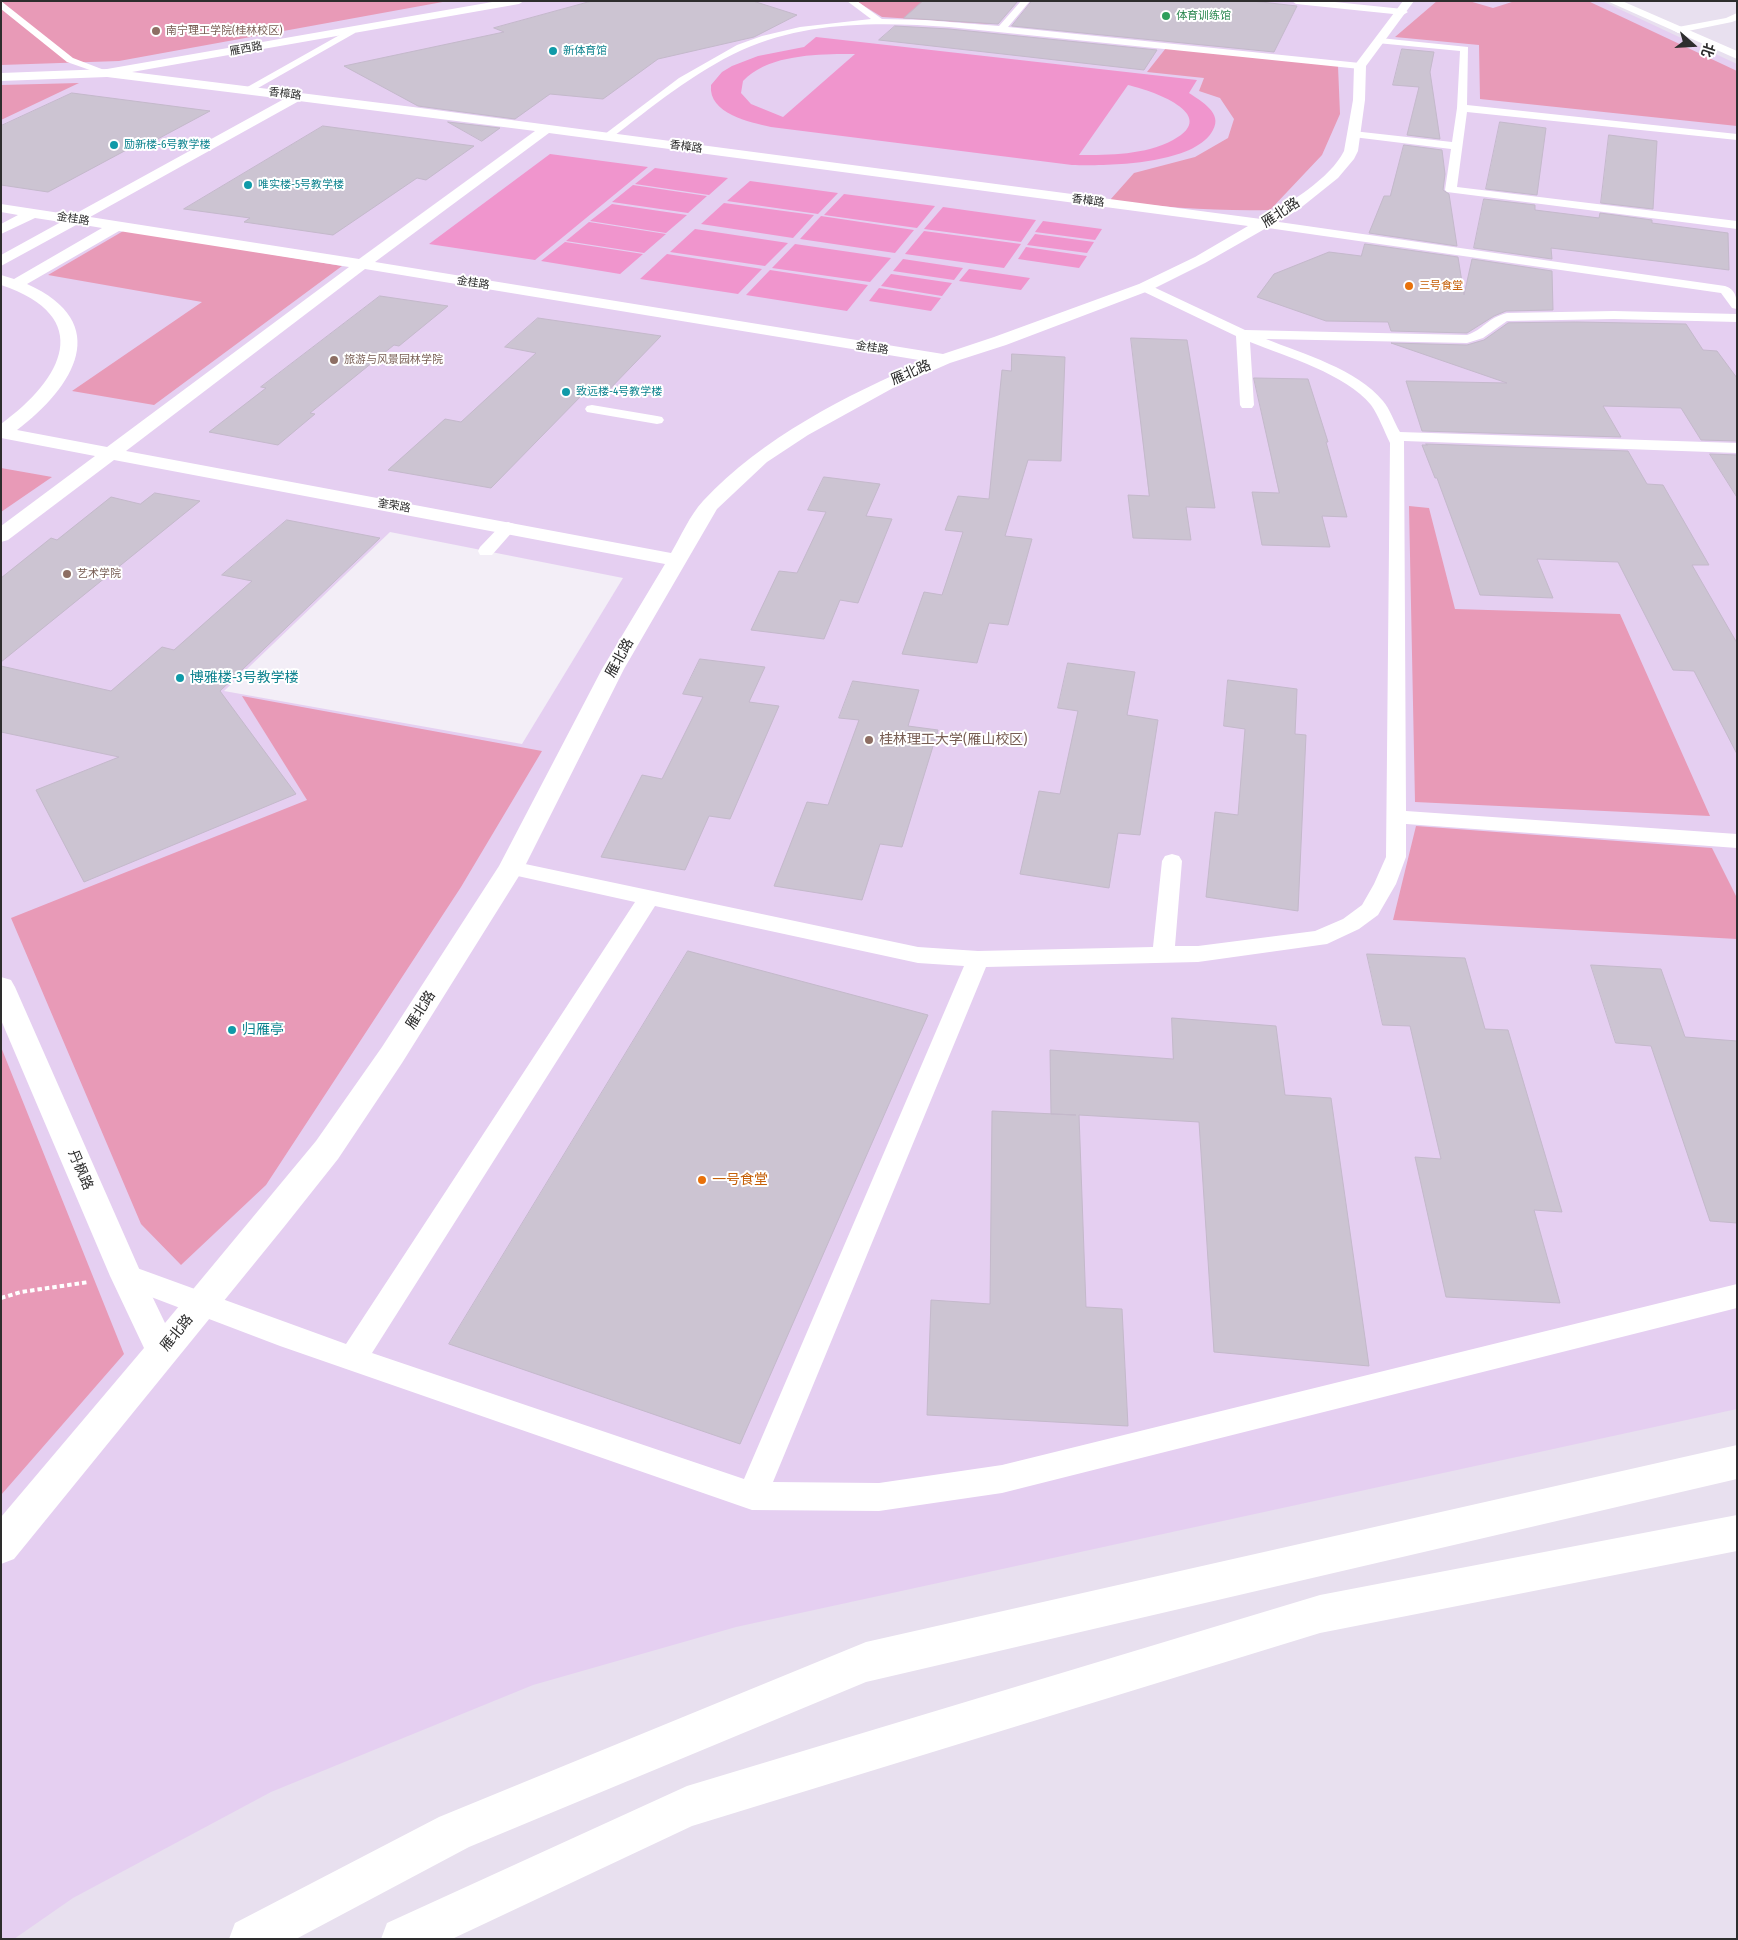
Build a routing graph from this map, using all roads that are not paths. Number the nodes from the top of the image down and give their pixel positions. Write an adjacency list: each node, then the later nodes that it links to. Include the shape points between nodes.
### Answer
1 (518, 1): 12 (street, 雁西路)
2 (851, 1): 9 (lane)
3 (1026, 1): 10 (lane)
4 (1296, 1): 7 (lane)
5 (1612, 1): 11 (street)
6 (1, 4): 16 (lane, via 70,60)
7 (1406, 7): 13 (street)
8 (1737, 16): 11 (lane)
9 (878, 20): 10 (lane); 23 (lane, via 790,32 732,51 694,72)
10 (1001, 28): 15 (lane)
11 (1678, 30): 14 (street)
12 (352, 31): 16 (street, 雁西路); 18 (lane)
13 (1380, 41): 15 (street); 20 (lane, via 1465,49)
14 (1737, 55)
15 (1360, 66): 22 (street, 雁北路)
16 (107, 73): 17 (street, 雁西路); 18 (street, 香樟路)
17 (1, 77)
18 (247, 90): 19 (street, 香樟路)
19 (298, 96): 21 (street, 香樟路); 28 (street)
20 (1462, 108): 24 (lane); 25 (lane)
21 (546, 129): 23 (street, 香樟路); 34 (street)
22 (1353, 134): 25 (lane); 29 (street, 雁北路, via 1351,151 1337,171)
23 (606, 137): 29 (street, 香樟路)
24 (1737, 137)
25 (1457, 146): 30 (lane, via 1451,190)
26 (1, 208): 27 (street, 金桂路)
27 (33, 213): 28 (street, 金桂路); 32 (street)
28 (78, 220): 31 (street, 金桂路); 33 (street)
29 (1265, 224): 36 (street, 雁北路); 37 (lane, via 1726,290)
30 (1737, 225)
31 (117, 226): 34 (street, 金桂路); 35 (street)
32 (1, 230)
33 (1, 261)
34 (362, 264): 40 (street, 金桂路); 47 (street)
35 (9, 282): 44 (street, via 40,297 56,310 68,326 71,345 54,387)
36 (1145, 287): 39 (lane); 40 (street, 雁北路)
37 (1737, 305)
38 (1737, 318): 39 (lane, via 1614,315 1502,318 1481,336 1467,339)
39 (1243, 334): 41 (lane); 45 (lane, via 1332,371 1357,385 1377,403)
40 (944, 359): 51 (street, 雁北路, via 887,384 760,458 709,506)
41 (1247, 405)
42 (592, 409): 43 (lane)
43 (658, 420)
44 (2, 433): 47 (street, 奎荣路)
45 (1394, 436): 46 (lane); 52 (lane, via 1398,444)
46 (1737, 448)
47 (111, 454): 48 (street, 奎荣路); 49 (street)
48 (508, 527): 50 (lane); 51 (street, 奎荣路)
49 (1, 536)
50 (486, 551)
51 (676, 560): 56 (street, 雁北路, via 613,669)
52 (1396, 817): 53 (lane); 58 (lane, via 1396,856 1385,884 1370,910 1351,924 1319,938 1198,954)
53 (1732, 840): 54 (lane)
54 (1737, 859)
55 (1172, 861): 58 (lane)
56 (511, 868): 57 (lane); 63 (street, 雁北路, via 392,1055 327,1150)
57 (649, 898): 59 (lane, via 918,955); 65 (lane)
58 (1163, 955): 59 (lane)
59 (978, 959): 67 (lane)
60 (1, 987): 61 (street, 丹枫路)
61 (126, 1276): 63 (lane); 64 (street, 丹枫路)
62 (1737, 1296): 67 (lane, via 1002,1479 879,1497)
63 (200, 1305): 64 (street, 雁北路); 65 (lane)
64 (162, 1351): 69 (street, 雁北路)
65 (352, 1359): 67 (lane)
66 (1737, 1462): 70 (street, via 866,1662 454,1832)
67 (752, 1496)
68 (1737, 1533): 71 (street, via 1320,1614 1244,1637 687,1807)
69 (1, 1546)
70 (251, 1939)
71 (403, 1939)

